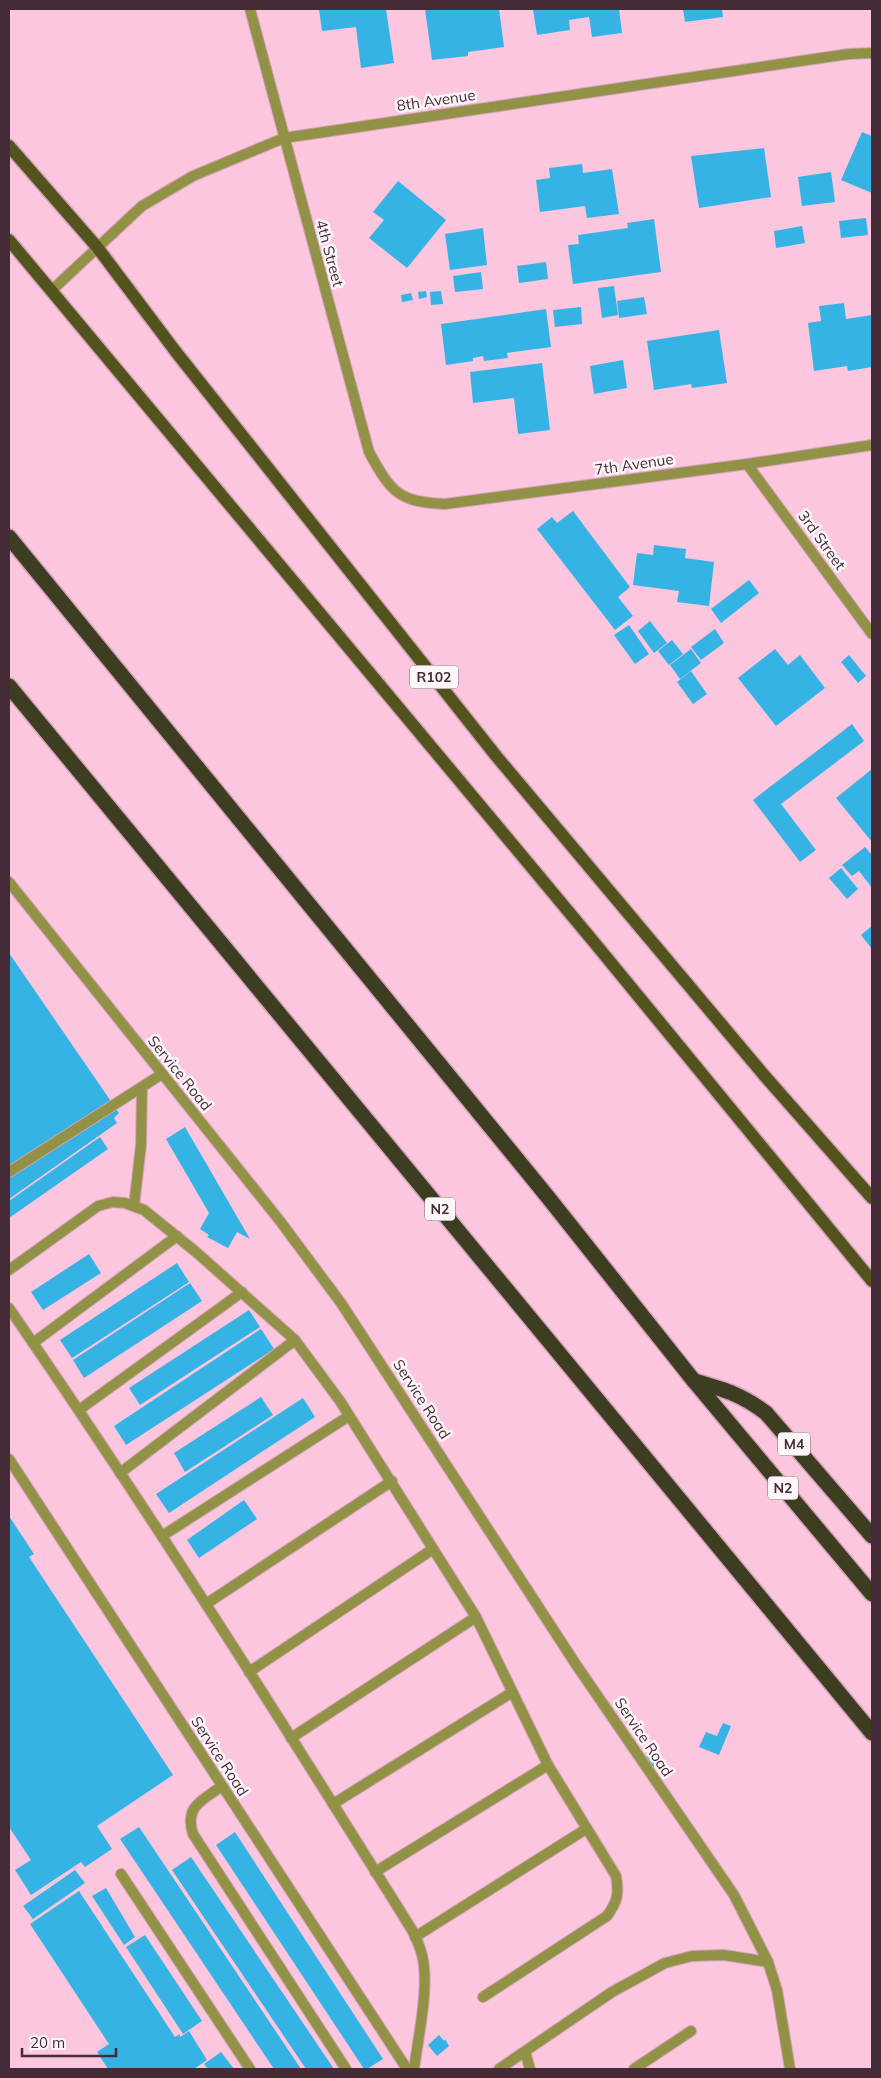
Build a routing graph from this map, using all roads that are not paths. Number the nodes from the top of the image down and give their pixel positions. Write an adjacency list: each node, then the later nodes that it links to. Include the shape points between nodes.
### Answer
1 (250, 9): 3 (street, 4th Street)
2 (872, 53): 3 (street, 8th Avenue)
3 (284, 138): 6 (street, 8th Avenue, via 184,181 142,206); 10 (street, 4th Street, via 369,452)
4 (9, 146): 6 (main road, R102)
5 (9, 240): 7 (main road, R102)
6 (97, 247): 7 (street, 8th Avenue); 18 (main road, R102, via 176,352 497,757 763,1074)
7 (50, 291): 22 (main road, R102, via 598,947)
8 (872, 444): 9 (street, 7th Avenue)
9 (747, 464): 10 (street, 7th Avenue, via 445,504 424,503); 12 (street, 3rd Street)
10 (399, 496)
11 (9, 536): 27 (highway, N2)
12 (872, 634)
13 (9, 686): 41 (highway, N2)
14 (9, 882): 15 (street, Service Road)
15 (162, 1074): 16 (street); 50 (street, Service Road, via 341,1303 575,1663 734,1895)
16 (142, 1088): 17 (street); 19 (street, via 141,1146)
17 (9, 1172)
18 (872, 1198)
19 (134, 1206): 20 (street); 21 (street, via 113,1202 98,1206)
20 (177, 1236): 23 (street); 26 (street)
21 (9, 1270)
22 (872, 1281)
23 (242, 1292): 25 (street); 28 (street)
24 (9, 1308): 26 (street)
25 (295, 1340): 29 (street); 31 (street)
26 (33, 1343): 28 (street)
27 (694, 1381): 34 (highway, M4, via 748,1399 766,1413); 36 (highway, N2)
28 (79, 1410): 31 (street)
29 (349, 1416): 32 (street); 33 (street)
30 (9, 1459): 44 (street, Service Road)
31 (120, 1473): 33 (street)
32 (392, 1481): 35 (street); 37 (street)
33 (162, 1536): 37 (street)
34 (872, 1536)
35 (433, 1549): 38 (street); 39 (street)
36 (872, 1594)
37 (206, 1604): 39 (street)
38 (476, 1617): 40 (street); 42 (street)
39 (250, 1672): 42 (street)
40 (512, 1693): 43 (street); 45 (street)
41 (872, 1733)
42 (292, 1738): 45 (street)
43 (548, 1765): 46 (street); 47 (street)
44 (222, 1786): 55 (street, via 194,1807 190,1819 193,1834); 56 (street, Service Road)
45 (334, 1804): 47 (street)
46 (586, 1829): 49 (street); 51 (street, via 616,1876 618,1893 612,1910)
47 (375, 1872): 49 (street)
48 (122, 1874): 54 (street)
49 (415, 1937): 57 (street, via 423,1957 424,1972)
50 (768, 1962): 53 (street, via 724,1955 692,1956 665,1962 612,1992); 61 (street, Service Road, via 777,1990)
51 (483, 1997)
52 (691, 2031): 60 (street)
53 (525, 2052): 58 (street); 59 (street)
54 (250, 2069)
55 (346, 2069)
56 (407, 2069)
57 (414, 2069)
58 (499, 2069)
59 (530, 2069)
60 (634, 2069)
61 (790, 2069)

